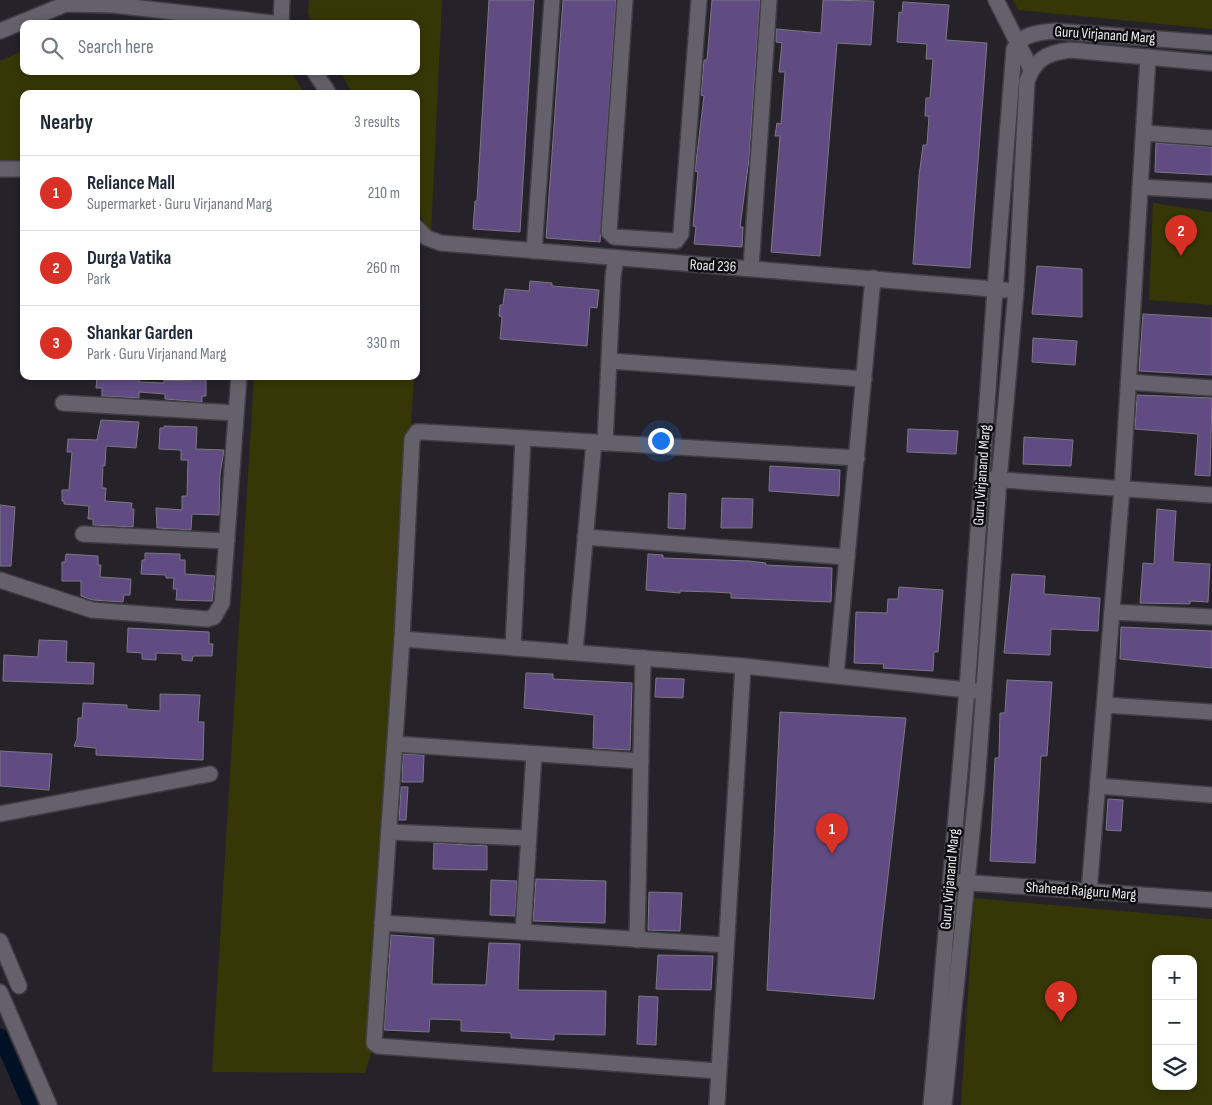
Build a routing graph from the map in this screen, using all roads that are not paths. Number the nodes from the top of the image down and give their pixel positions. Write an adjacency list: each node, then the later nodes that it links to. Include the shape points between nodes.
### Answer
1 (282, 0): 11 (street)
2 (552, 0): 28 (street)
3 (625, 0): 4 (street, via 609,232 614,237 676,241 681,234)
4 (699, 0)
5 (769, 0): 30 (street)
6 (996, 0): 14 (street)
7 (114, 2): 8 (street); 9 (street, via 66,4)
8 (209, 7): 10 (street)
9 (27, 20)
10 (264, 20)
11 (281, 20)
12 (20, 23): 13 (street)
13 (0, 31)
14 (1019, 42): 15 (street, Guru Virjanand Marg, via 1033,34 1056,31); 18 (street); 32 (street, Guru Virjanand Marg, via 1013,54)
15 (1212, 43)
16 (1148, 57): 17 (street, Guru Virjanand Marg); 18 (street, Guru Virjanand Marg, via 1070,50 1048,53); 21 (street)
17 (1212, 63)
18 (1031, 69): 33 (street, Guru Virjanand Marg, via 1027,81)
19 (317, 75): 20 (street)
20 (326, 90)
21 (1144, 133): 22 (street); 25 (street)
22 (1212, 138)
23 (0, 169): 24 (street)
24 (20, 169)
25 (1140, 187): 26 (street); 37 (street)
26 (1212, 191)
27 (420, 231): 28 (street, Road 236, via 427,238 441,243)
28 (534, 251): 29 (street, Road 236)
29 (616, 258): 30 (street, Road 236); 34 (street)
30 (751, 268): 31 (street, Road 236)
31 (874, 278): 32 (street, Road 236); 35 (street)
32 (994, 289): 33 (street, Road 236); 44 (street, Guru Virjanand Marg)
33 (1016, 292): 45 (street, Guru Virjanand Marg)
34 (610, 361): 35 (street); 42 (street)
35 (864, 379): 43 (street)
36 (238, 380): 40 (street)
37 (1129, 382): 38 (street); 46 (street)
38 (1212, 388)
39 (63, 403): 40 (street)
40 (236, 413): 50 (street)
41 (522, 438): 42 (street); 55 (street, via 424,432 414,435); 56 (street)
42 (599, 443): 43 (street); 49 (street)
43 (857, 458): 51 (street)
44 (981, 479): 45 (street); 61 (street, Guru Virjanand Marg)
45 (999, 480): 46 (street); 62 (street, Guru Virjanand Marg)
46 (1122, 488): 47 (street); 53 (street)
47 (1212, 495)
48 (83, 534): 50 (street)
49 (585, 537): 51 (street); 57 (street)
50 (226, 541): 52 (street, via 222,603 218,613 211,618 107,613)
51 (847, 557): 60 (street)
52 (0, 580)
53 (1112, 612): 54 (street); 63 (street)
54 (1212, 617)
55 (402, 639): 56 (street); 65 (street)
56 (513, 648): 57 (street)
57 (575, 652): 58 (street)
58 (643, 658): 59 (street); 67 (street)
59 (743, 666): 60 (street); 82 (street)
60 (836, 675): 61 (street)
61 (967, 690): 62 (street); 74 (street, Guru Virjanand Marg)
62 (984, 691): 75 (street, Guru Virjanand Marg)
63 (1105, 705): 64 (street); 69 (street)
64 (1212, 712)
65 (395, 744): 66 (street); 72 (street)
66 (534, 754): 67 (street); 73 (street)
67 (641, 761): 80 (street)
68 (210, 774): 71 (street)
69 (1098, 786): 70 (street); 76 (street)
70 (1212, 795)
71 (0, 814)
72 (389, 832): 73 (street); 78 (street)
73 (528, 838): 79 (street)
74 (950, 881): 75 (street, Shaheed Rajguru Marg); 88 (street, Guru Virjanand Marg)
75 (967, 883): 76 (street, Shaheed Rajguru Marg); 89 (street, Guru Virjanand Marg)
76 (1089, 892): 77 (street, Shaheed Rajguru Marg)
77 (1212, 900)
78 (382, 923): 79 (street); 85 (street, via 376,1046)
79 (522, 932): 80 (street)
80 (637, 940): 82 (street)
81 (0, 942): 83 (street)
82 (726, 945): 85 (street)
83 (19, 986)
84 (0, 992): 86 (street)
85 (718, 1072): 87 (street)
86 (49, 1105)
87 (716, 1105)
88 (931, 1105)
89 (944, 1105)

